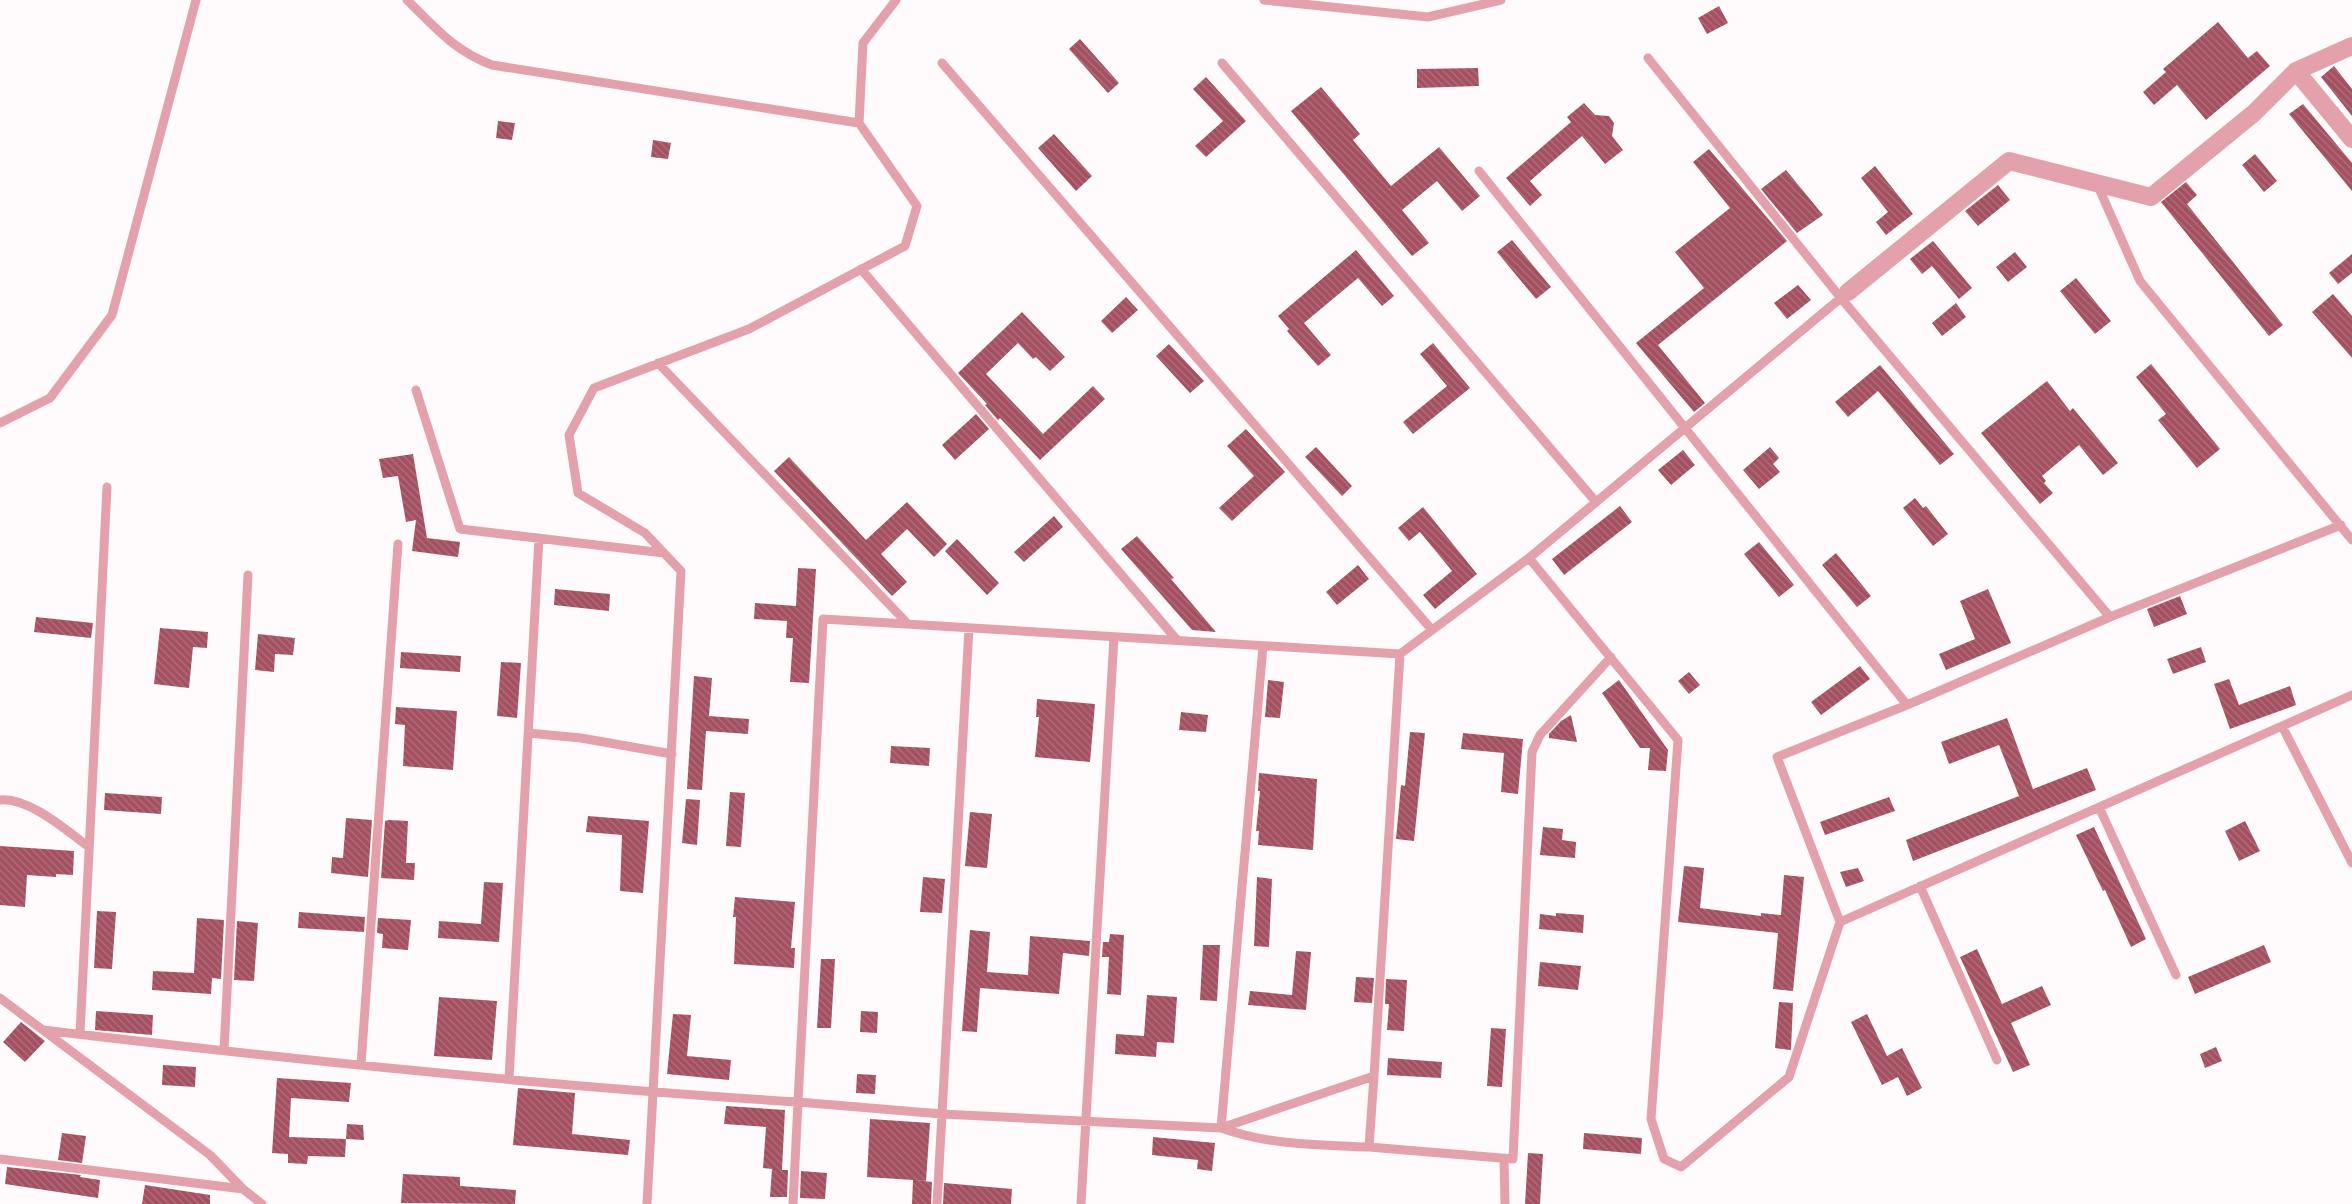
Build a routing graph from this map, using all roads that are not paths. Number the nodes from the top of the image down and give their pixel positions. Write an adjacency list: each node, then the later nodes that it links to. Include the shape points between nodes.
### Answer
1 (196, 0): 19 (lane, via 112,315 50,398)
2 (407, 0): 11 (lane, via 457,48 492,65)
3 (896, 0): 11 (lane, via 863,43)
4 (1264, 0): 5 (lane, via 1428,16)
5 (1501, 0)
6 (2352, 46): 10 (street)
7 (1648, 58): 16 (lane)
8 (942, 63): 33 (lane)
9 (1222, 63): 22 (lane)
10 (2296, 71): 12 (street); 14 (street, via 2254,113 2151,198)
11 (859, 123): 15 (lane, via 917,206 905,246)
12 (2352, 139)
13 (1479, 171): 20 (lane)
14 (2097, 184): 16 (street, via 2009,161); 23 (lane, via 2140,281)
15 (861, 269): 17 (lane, via 749,329); 35 (lane)
16 (1844, 295): 20 (lane); 30 (lane)
17 (658, 363): 27 (lane, via 594,388 569,435 578,493 645,533); 31 (lane)
18 (416, 390): 24 (lane, via 460,529)
19 (0, 423)
20 (1685, 428): 22 (lane); 40 (lane)
21 (108, 487): 46 (lane)
22 (1596, 502): 28 (lane)
23 (2342, 525): 25 (lane); 30 (lane)
24 (539, 538): 27 (lane); 42 (lane)
25 (2352, 540)
26 (398, 544): 56 (lane)
27 (664, 553): 43 (lane, via 681,571)
28 (1529, 558): 33 (lane); 38 (lane)
29 (248, 575): 54 (lane)
30 (2110, 617): 40 (lane)
31 (908, 624): 32 (lane); 60 (lane, via 823,619)
32 (968, 628): 34 (lane); 61 (lane)
33 (1432, 630): 37 (lane)
34 (1114, 637): 35 (lane); 62 (lane)
35 (1177, 640): 36 (lane)
36 (1263, 646): 37 (lane); 63 (lane)
37 (1400, 654): 57 (lane)
38 (1611, 657): 49 (lane, via 1678,740 1651,1119 1664,1159 1681,1167 1789,1077); 65 (lane, via 1540,735 1532,752 1513,1159)
39 (2352, 695): 41 (lane)
40 (1907, 705): 49 (lane, via 1777,757)
41 (2282, 726): 45 (lane); 47 (lane)
42 (528, 733): 43 (lane, via 581,738); 58 (lane)
43 (672, 754): 59 (lane)
44 (0, 800): 46 (lane, via 15,802 48,816)
45 (2099, 807): 48 (lane); 50 (lane)
46 (90, 848): 53 (lane)
47 (2352, 863)
48 (1920, 886): 49 (lane); 55 (lane)
49 (1840, 922)
50 (2176, 975)
51 (0, 998): 52 (lane)
52 (43, 1030): 53 (lane); 67 (lane, via 210,1155)
53 (80, 1034): 54 (lane)
54 (224, 1051): 56 (lane)
55 (1997, 1060)
56 (361, 1065): 58 (lane)
57 (1374, 1076): 63 (lane); 64 (lane)
58 (509, 1079): 59 (lane)
59 (653, 1093): 60 (lane); 69 (lane)
60 (798, 1102): 61 (lane); 70 (lane)
61 (942, 1114): 62 (lane); 71 (lane)
62 (1086, 1121): 63 (lane); 72 (lane)
63 (1221, 1128): 64 (lane, via 1241,1135 1310,1145)
64 (1369, 1147): 65 (lane)
65 (1504, 1158): 73 (lane)
66 (0, 1159): 67 (lane)
67 (243, 1188): 68 (lane)
68 (262, 1204)
69 (647, 1204)
70 (794, 1204)
71 (937, 1204)
72 (1081, 1204)
73 (1505, 1204)

